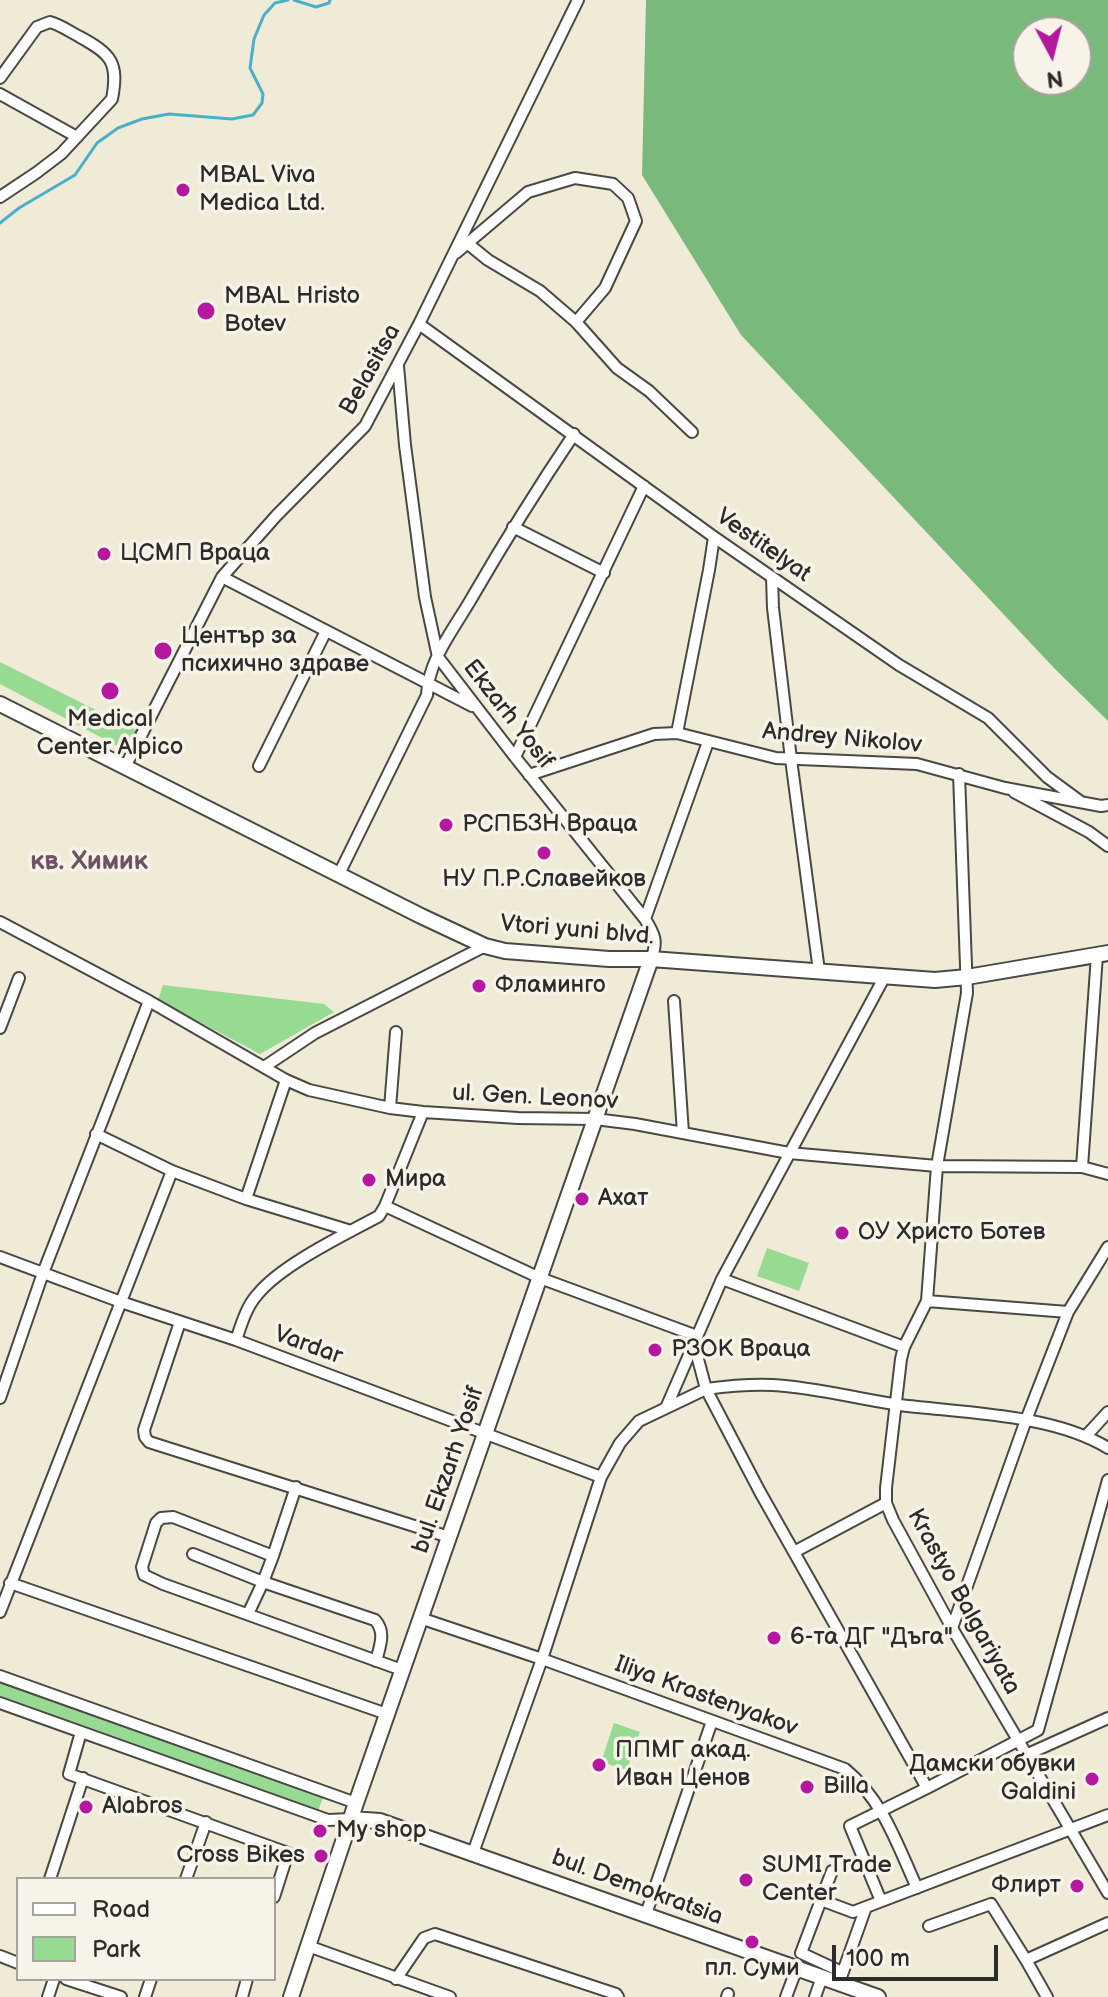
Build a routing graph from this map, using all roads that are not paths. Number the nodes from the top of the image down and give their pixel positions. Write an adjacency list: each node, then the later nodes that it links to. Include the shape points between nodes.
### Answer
1 (578, 0): 7 (street, Belasitsa)
2 (0, 78): 4 (street, via 44,23 57,24 99,47 110,57 112,99)
3 (0, 94): 4 (street)
4 (77, 137): 5 (street)
5 (0, 197)
6 (467, 243): 7 (street); 8 (street); 8 (street, via 528,192 575,178 613,184 628,198 636,221 605,288)
7 (451, 257): 9 (street, Belasitsa)
8 (576, 322): 11 (street, via 617,368)
9 (419, 324): 10 (street, Belasitsa); 12 (street, Vestitelyat)
10 (398, 364): 17 (street, Belasitsa, via 365,426); 20 (street, Ekzarh Yosif, via 425,597)
11 (692, 432)
12 (574, 434): 13 (street, Vestitelyat); 14 (street)
13 (644, 486): 15 (street, Vestitelyat); 16 (street)
14 (513, 527): 16 (street); 20 (street)
15 (714, 537): 18 (street, Vestitelyat); 24 (street)
16 (604, 573): 26 (street)
17 (222, 577): 19 (street); 29 (street, Belasitsa)
18 (772, 577): 27 (street); 33 (street, Vestitelyat, via 899,665 988,718 1047,777)
19 (326, 631): 21 (street); 28 (street)
20 (438, 657): 21 (street); 23 (street, Ekzarh Yosif)
21 (428, 682): 23 (street); 36 (street, via 427,695)
22 (0, 704): 29 (street, Vtori yuni blvd.)
23 (477, 708): 26 (street, Ekzarh Yosif)
24 (677, 733): 25 (street, Andrey Nikolov); 31 (street, Andrey Nikolov, via 654,734)
25 (708, 742): 27 (street, Andrey Nikolov); 37 (street)
26 (515, 757): 31 (street, Ekzarh Yosif)
27 (791, 759): 30 (street, Andrey Nikolov, via 917,764); 42 (street)
28 (259, 766)
29 (125, 767): 36 (street, Vtori yuni blvd.)
30 (959, 774): 32 (street, Andrey Nikolov); 44 (street, Krastyo Balgariyata)
31 (529, 775): 37 (street, Ekzarh Yosif)
32 (1005, 788): 33 (street, Andrey Nikolov); 35 (street)
33 (1081, 802): 34 (street, Andrey Nikolov)
34 (1108, 805)
35 (1108, 846)
36 (339, 874): 39 (street, Vtori yuni blvd.)
37 (645, 919): 41 (street, Ekzarh Yosif, via 655,936)
38 (0, 922): 46 (street, ul. Gen. Leonov)
39 (485, 946): 41 (street, Vtori yuni blvd.); 50 (street, via 315,1033)
40 (1102, 954): 44 (street, Vtori yuni blvd.); 59 (street)
41 (651, 959): 42 (street, Vtori yuni blvd.); 54 (street, bul. Ekzarh Yosif)
42 (819, 971): 43 (street, Vtori yuni blvd.)
43 (885, 976): 44 (street, Vtori yuni blvd.); 57 (street)
44 (967, 977): 58 (street, Krastyo Balgariyata)
45 (19, 978): 48 (street)
46 (149, 1001): 50 (street, ul. Gen. Leonov); 56 (street)
47 (674, 1001): 55 (street)
48 (0, 1028)
49 (396, 1032): 52 (street)
50 (264, 1067): 51 (street, ul. Gen. Leonov)
51 (286, 1080): 52 (street, ul. Gen. Leonov); 62 (street)
52 (390, 1108): 53 (street, ul. Gen. Leonov)
53 (423, 1112): 54 (street, ul. Gen. Leonov); 63 (street)
54 (595, 1119): 55 (street, ul. Gen. Leonov); 68 (street, bul. Ekzarh Yosif)
55 (683, 1133): 57 (street, ul. Gen. Leonov)
56 (96, 1134): 60 (street); 67 (street)
57 (789, 1153): 58 (street, ul. Gen. Leonov); 69 (street)
58 (937, 1166): 59 (street, ul. Gen. Leonov); 70 (street, Krastyo Balgariyata)
59 (1082, 1167): 61 (street, ul. Gen. Leonov)
60 (172, 1171): 62 (street); 71 (street)
61 (1108, 1174)
62 (246, 1199): 64 (street)
63 (385, 1206): 64 (street, via 379,1216); 68 (street)
64 (351, 1231): 74 (street, via 284,1271 256,1295)
65 (1108, 1247): 72 (street)
66 (0, 1257): 67 (street, Vardar)
67 (43, 1273): 71 (street, Vardar); 77 (street)
68 (540, 1278): 75 (street); 84 (street, bul. Ekzarh Yosif)
69 (722, 1279): 75 (street); 76 (street)
70 (927, 1301): 72 (street); 76 (street, Krastyo Balgariyata)
71 (121, 1302): 73 (street, Vardar); 96 (street)
72 (1068, 1312): 83 (street)
73 (180, 1322): 74 (street, Vardar); 89 (street, via 145,1437)
74 (236, 1340): 84 (street, Vardar)
75 (695, 1340): 78 (street); 81 (street)
76 (904, 1347): 80 (street, Krastyo Balgariyata)
77 (3, 1381): 79 (street)
78 (706, 1389): 80 (street, via 775,1385); 81 (street); 92 (street)
79 (0, 1398)
80 (896, 1404): 83 (street); 90 (street, Krastyo Balgariyata)
81 (666, 1408): 87 (street, via 639,1421)
82 (1108, 1412): 85 (street)
83 (1026, 1420): 85 (street); 100 (street)
84 (485, 1433): 87 (street, Vardar); 91 (street, bul. Ekzarh Yosif)
85 (1086, 1436): 86 (street)
86 (1108, 1448)
87 (601, 1477): 101 (street)
88 (1108, 1480): 109 (street)
89 (296, 1487): 91 (street); 94 (street)
90 (886, 1503): 92 (street); 100 (street, Krastyo Balgariyata)
91 (449, 1537): 99 (street, bul. Ekzarh Yosif)
92 (794, 1552): 114 (street)
93 (193, 1554): 95 (street)
94 (273, 1556): 95 (street); 98 (street, via 173,1517 156,1523 144,1575)
95 (263, 1582): 98 (street); 102 (street, via 375,1620 382,1633)
96 (10, 1583): 97 (street); 106 (street)
97 (0, 1612)
98 (248, 1614): 102 (street)
99 (420, 1618): 101 (street, Iliya Krastenyakov); 103 (street, bul. Ekzarh Yosif)
100 (952, 1628): 111 (street, Krastyo Balgariyata)
101 (542, 1659): 108 (street, Iliya Krastenyakov); 122 (street)
102 (376, 1661): 103 (street)
103 (402, 1670): 106 (street, bul. Ekzarh Yosif)
104 (0, 1676): 115 (street, bul. Demokratsia)
105 (0, 1703): 110 (street, bul. Demokratsia)
106 (387, 1714): 115 (street, bul. Ekzarh Yosif)
107 (1108, 1718): 112 (street)
108 (712, 1721): 116 (street, Iliya Krastenyakov, via 845,1769); 132 (street)
109 (1038, 1730): 111 (street); 112 (street)
110 (81, 1732): 113 (street, via 69,1774); 118 (street, bul. Demokratsia, via 322,1819)
111 (1019, 1740): 112 (street, Krastyo Balgariyata); 114 (street)
112 (1028, 1754): 121 (street, Krastyo Balgariyata)
113 (83, 1778): 120 (street); 124 (street)
114 (927, 1788): 116 (street)
115 (356, 1803): 118 (street, bul. Ekzarh Yosif); 119 (street, bul. Demokratsia)
116 (882, 1811): 126 (street, Iliya Krastenyakov); 130 (street, via 850,1826)
117 (1108, 1815): 121 (street)
118 (351, 1819): 119 (street, bul. Demokratsia); 135 (street, bul. Ekzarh Yosif)
119 (380, 1821): 122 (street, bul. Demokratsia)
120 (206, 1822): 125 (street); 127 (street, via 288,1853)
121 (1071, 1830): 126 (street); 128 (street, Krastyo Balgariyata)
122 (473, 1853): 132 (street, bul. Demokratsia)
123 (832, 1871): 129 (street)
124 (51, 1877)
125 (187, 1877)
126 (917, 1888): 130 (street)
127 (276, 1891)
128 (1108, 1893)
129 (821, 1900): 131 (street, via 853,1912); 136 (street)
130 (881, 1901): 131 (street)
131 (866, 1907): 140 (street)
132 (646, 1914): 138 (street, bul. Demokratsia)
133 (1108, 1923): 137 (street)
134 (929, 1926): 137 (street, via 991,1904)
135 (308, 1946): 141 (street); 144 (street, bul. Ekzarh Yosif)
136 (801, 1953): 138 (street); 140 (street)
137 (1026, 1960): 150 (street)
138 (797, 1968): 139 (street, bul. Demokratsia); 147 (street)
139 (822, 1977): 140 (street, bul. Demokratsia); 148 (street)
140 (840, 1978): 149 (street, bul. Demokratsia)
141 (396, 1979): 145 (street); 146 (street, via 424,1938 435,1934)
142 (72, 1981): 143 (street)
143 (121, 1997)
144 (291, 1997)
145 (450, 1997)
146 (618, 1997)
147 (786, 1997)
148 (815, 1997)
149 (878, 1997)
150 (1047, 1997)

